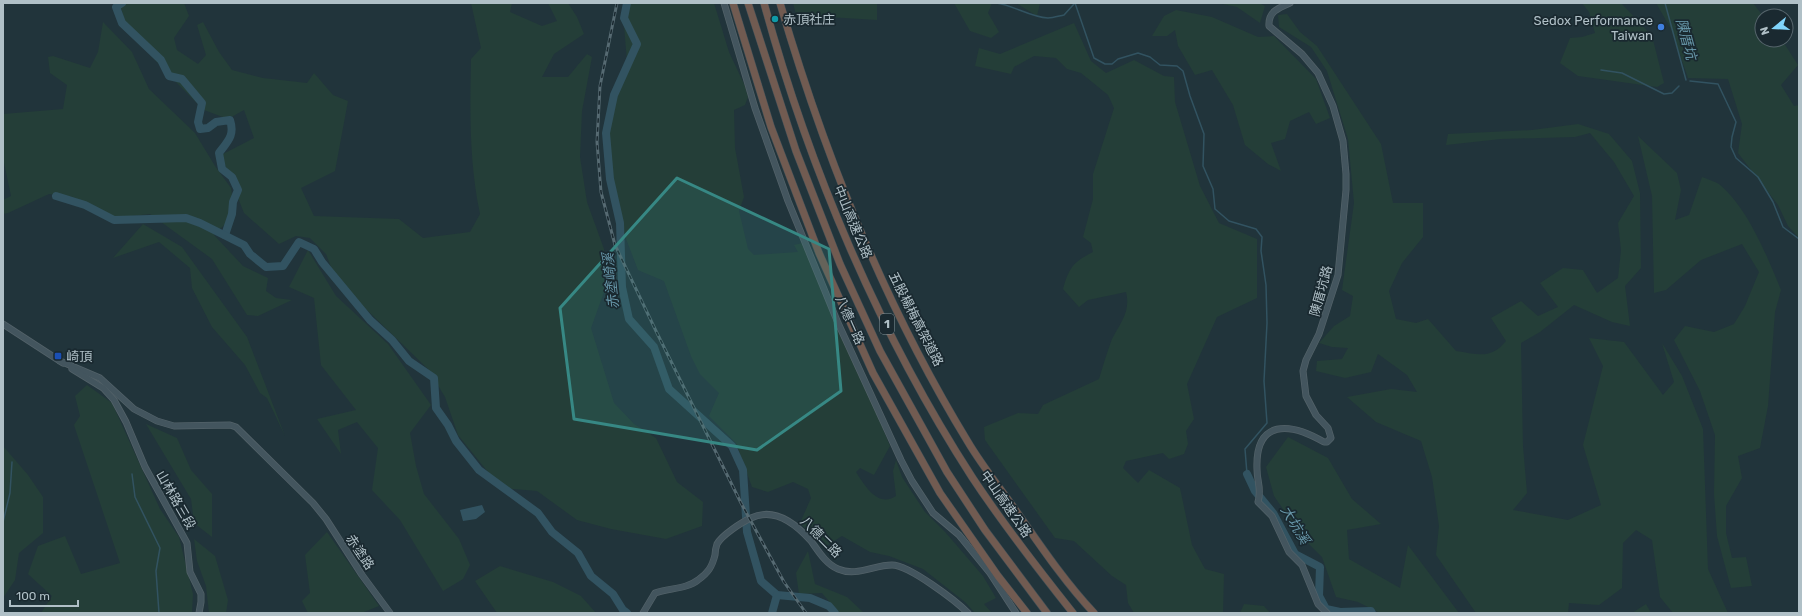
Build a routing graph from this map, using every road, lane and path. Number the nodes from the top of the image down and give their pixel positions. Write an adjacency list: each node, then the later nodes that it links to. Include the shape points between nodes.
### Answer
1 (724, 3): 13 (street, 八德一路, via 755,108 788,201 838,323 901,460 933,513 959,534 990,573)
2 (733, 3): 14 (highway, via 771,127 819,253 873,373 940,493)
3 (748, 3): 15 (highway, 中山高速公路 / 1, via 796,151 838,257 880,351 947,472 985,530)
4 (764, 3): 16 (highway, 中山高速公路 / 1, via 814,161 868,286 910,370 972,477 1017,542)
5 (780, 3): 17 (highway, 五股楊梅高架道路 / 1, via 799,66 841,185 909,336 969,443 1061,574)
6 (1290, 3): 18 (street, 陳厝坑路, via 1271,14 1268,19 1271,29 1302,54 1320,78 1333,106 1343,141 1346,190 1338,275 1319,334 1303,371 1306,396 1316,415 1328,428 1331,438 1324,442 1294,429 1274,429 1267,434 1258,450 1256,470 1260,493 1258,502 1272,516 1289,552 1302,565 1318,604)
7 (3, 324): 8 (street)
8 (60, 361): 9 (street, 山林路三段, via 103,388 114,400 145,467 187,543 190,572 201,594); 10 (street, 赤塗路, via 100,378 134,409 157,421 174,426 236,427 313,503)
9 (198, 613)
10 (390, 613)
11 (643, 613): 12 (street, 八德二路, via 655,593 697,581 712,566 717,544 751,517 766,513 775,514 790,522 810,540 826,562 839,570 861,572 884,566 901,567 939,590)
12 (968, 613)
13 (1016, 613)
14 (1027, 613)
15 (1047, 613)
16 (1073, 613)
17 (1094, 613)
18 (1327, 613)

